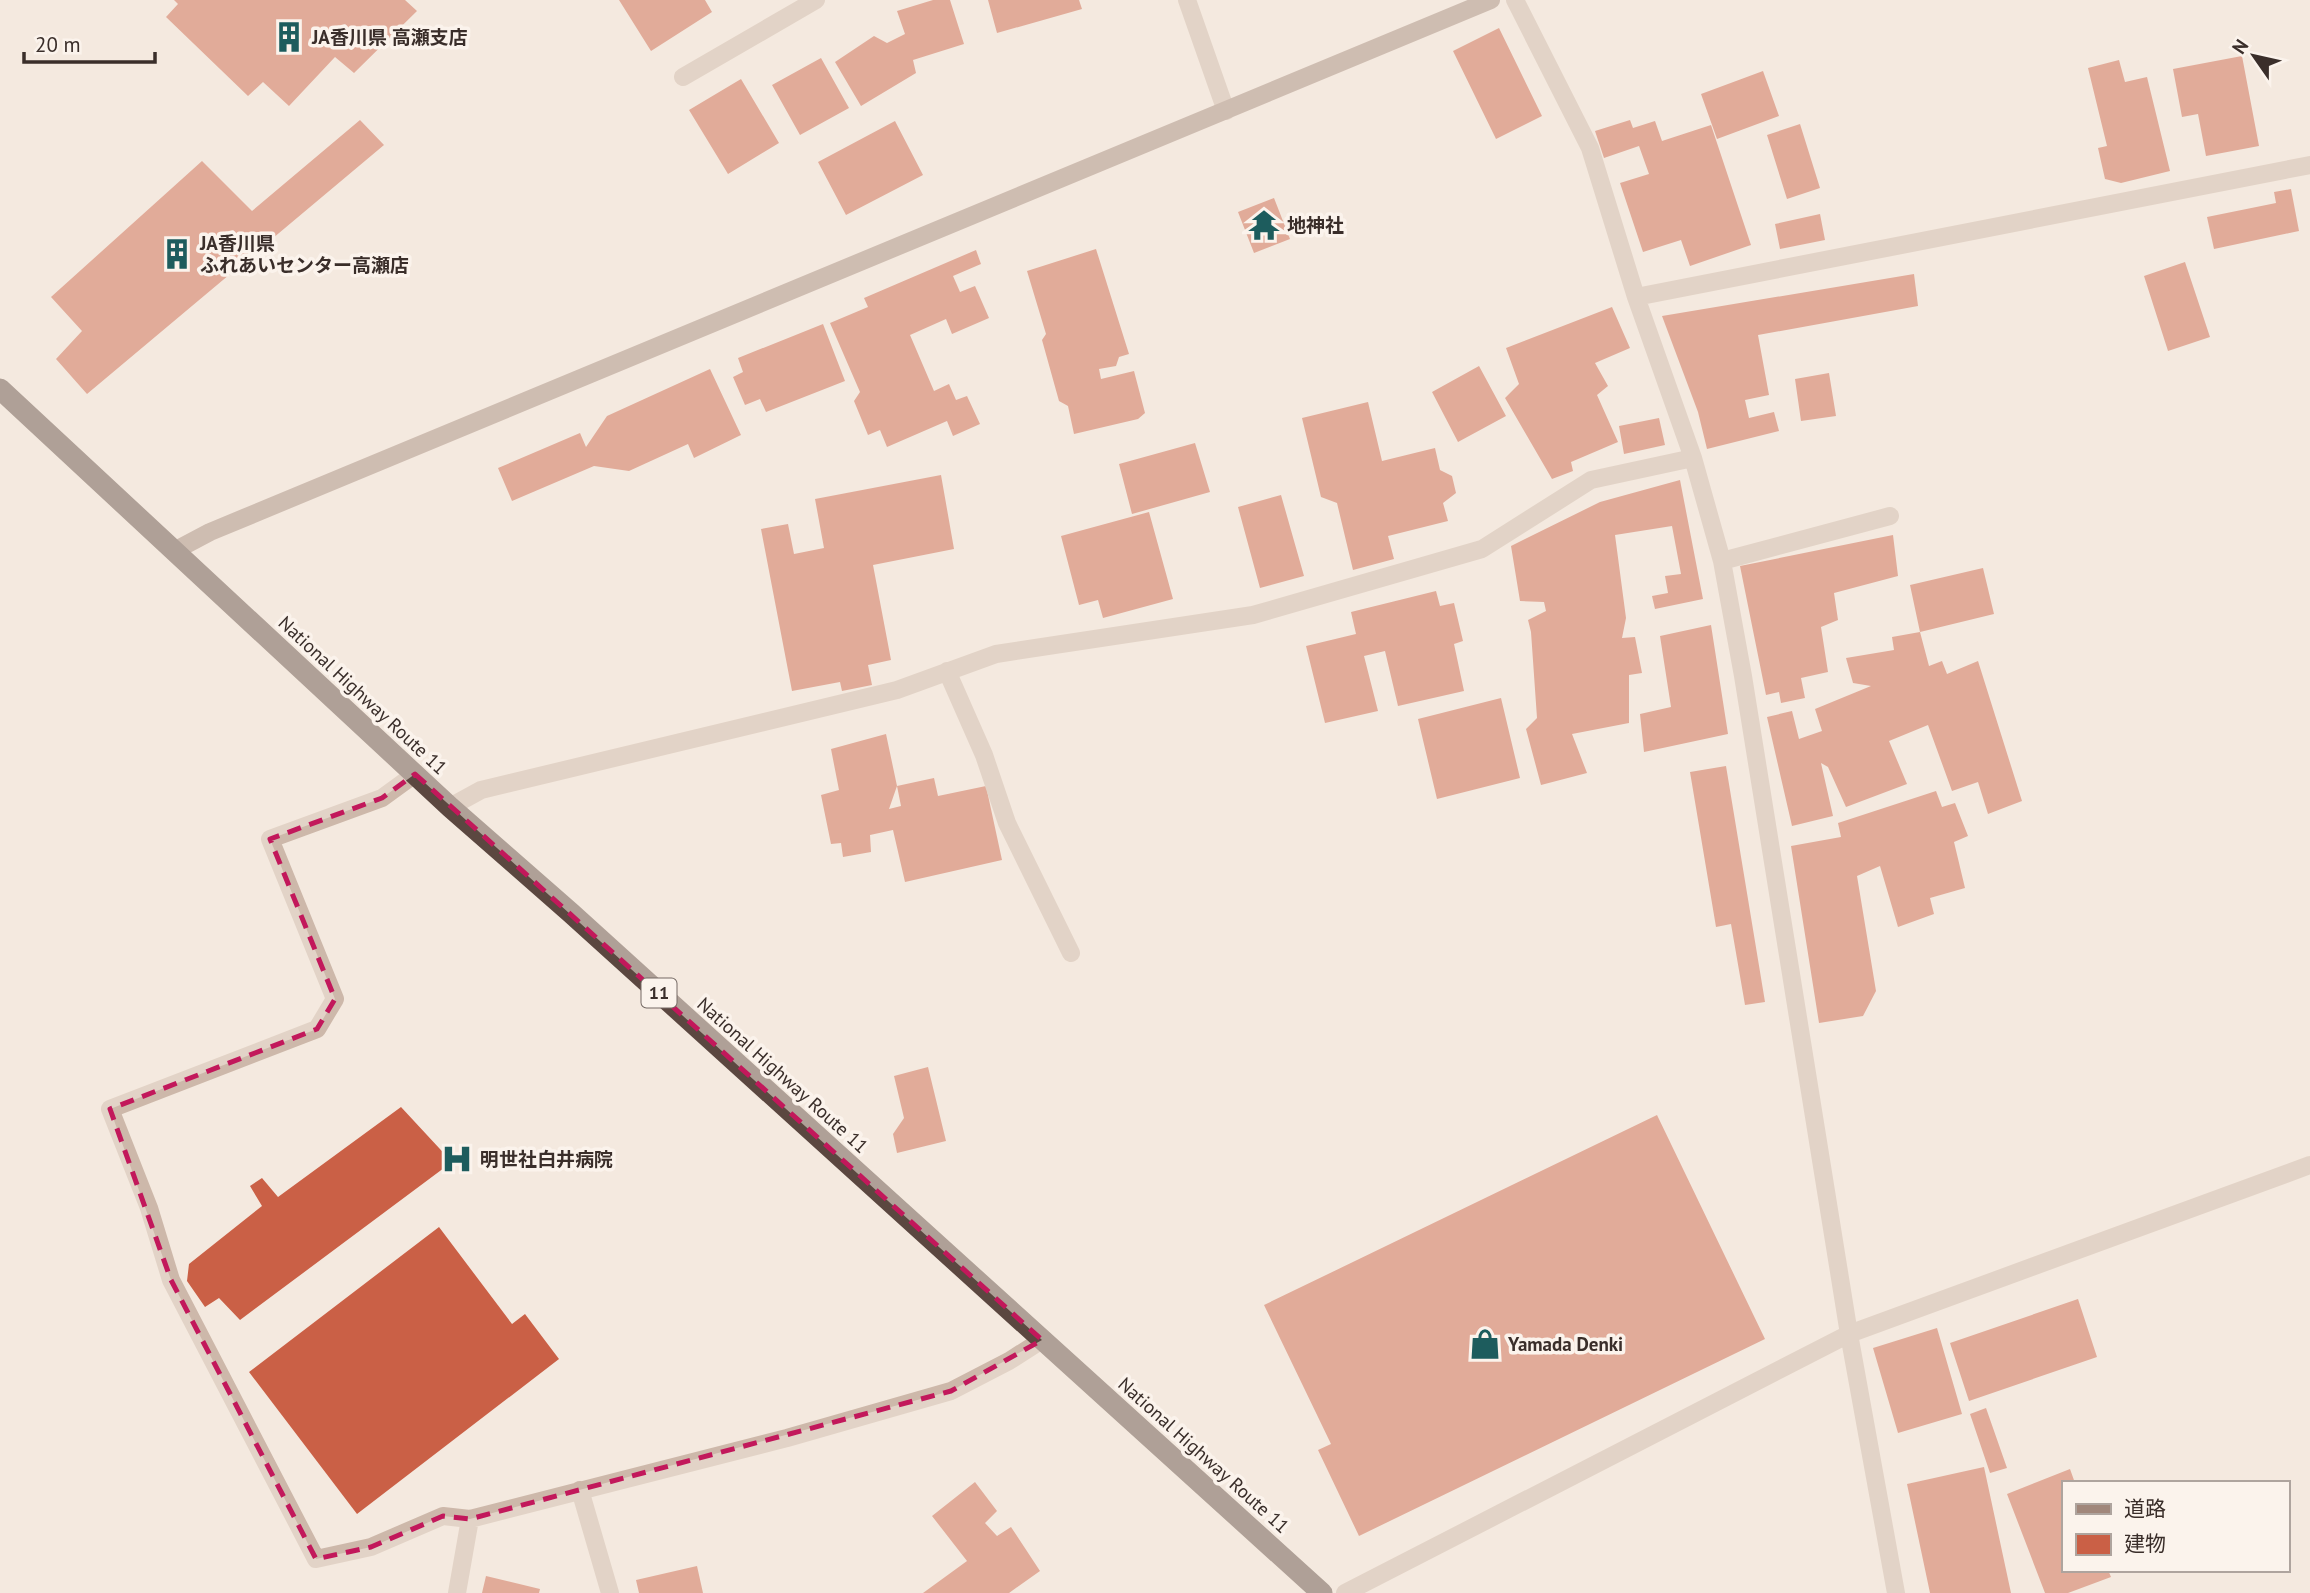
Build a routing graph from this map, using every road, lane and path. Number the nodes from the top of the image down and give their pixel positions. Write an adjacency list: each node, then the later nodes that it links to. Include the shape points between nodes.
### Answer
1 (816, 0): 5 (street)
2 (1187, 0): 6 (street)
3 (1491, 0): 6 (street)
4 (1516, 0): 8 (street, via 1590,148)
5 (683, 77)
6 (1226, 111): 12 (street)
7 (2310, 165): 8 (street)
8 (1636, 297): 10 (street)
9 (0, 389): 12 (highway, National Highway Route 11 / 11)
10 (1693, 457): 13 (street); 14 (street, via 1591,480 1482,549 1253,615 996,654)
11 (1890, 516): 13 (street)
12 (176, 550): 15 (highway, National Highway Route 11 / 11)
13 (1722, 561): 19 (street)
14 (947, 671): 16 (street, via 897,690 481,790); 17 (street, via 984,755 1007,823)
15 (415, 774): 16 (highway, National Highway Route 11 / 11); 22 (street, via 382,798 270,839 335,999 317,1028 110,1109 171,1280 316,1559 371,1547 443,1516)
16 (450, 807): 20 (highway, National Highway Route 11 / 11)
17 (1071, 953)
18 (2310, 1164): 19 (street)
19 (1849, 1334): 26 (street); 27 (street)
20 (1042, 1340): 21 (street, via 951,1391); 25 (highway, National Highway Route 11 / 11)
21 (580, 1490): 22 (street); 24 (street)
22 (470, 1519): 23 (street)
23 (457, 1593)
24 (610, 1593)
25 (1322, 1593)
26 (1345, 1593)
27 (1896, 1593)

